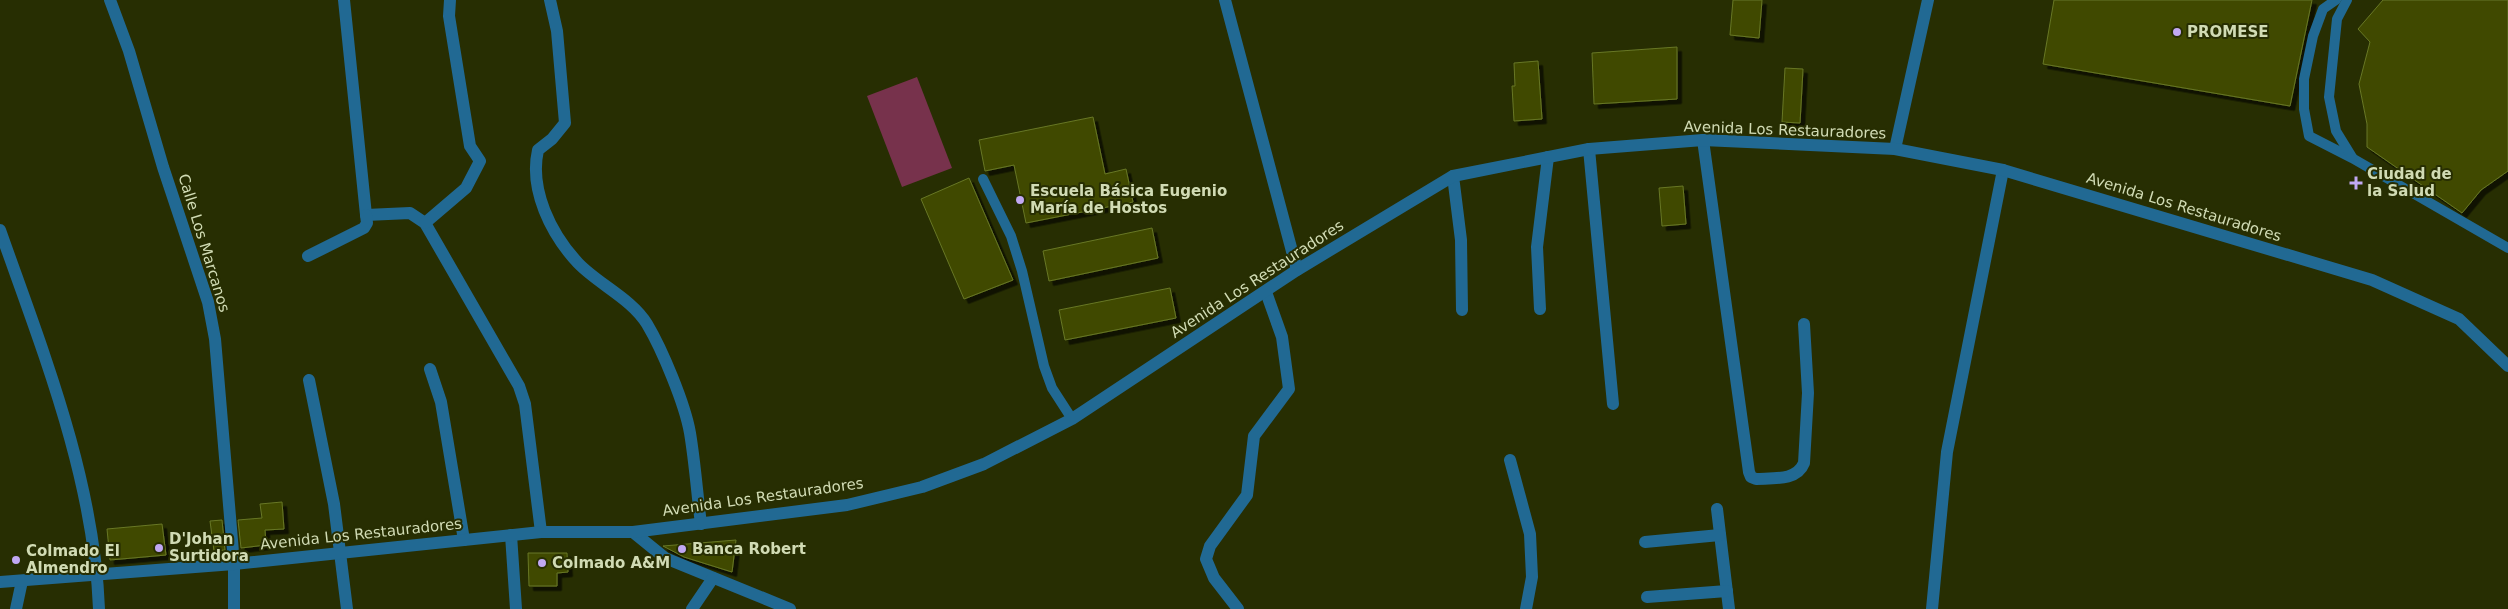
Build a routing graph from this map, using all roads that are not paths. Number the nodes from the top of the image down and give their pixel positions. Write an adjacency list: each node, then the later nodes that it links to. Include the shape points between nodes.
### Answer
1 (110, 0): 42 (street, Calle Los Marcanos, via 208,302 215,339)
2 (344, 0): 17 (street)
3 (450, 0): 18 (street, via 449,16 470,146 480,161 466,188)
4 (550, 0): 34 (street, via 557,31 565,124 538,150 534,167 540,198 551,226 578,263 646,322 669,372 689,431)
5 (1225, 0): 22 (street)
6 (1928, 0): 11 (street)
7 (2336, 0): 13 (lane, via 2323,9 2313,36 2304,79 2304,109 2309,136)
8 (2347, 0): 13 (lane, via 2337,19 2329,97 2336,131)
9 (1703, 140): 10 (street, Avenida Los Restauradores); 11 (street, Avenida Los Restauradores); 26 (street, via 1749,472 1756,479 1794,476 1804,463 1808,393)
10 (1589, 149): 12 (street, Avenida Los Restauradores); 30 (street)
11 (1895, 149): 14 (street, Avenida Los Restauradores)
12 (1548, 157): 15 (street, Avenida Los Restauradores); 24 (street, via 1537,247)
13 (2352, 158): 20 (lane)
14 (2003, 170): 27 (street, Avenida Los Restauradores, via 2372,280 2460,319); 59 (street, via 1947,452)
15 (1453, 176): 22 (street, Avenida Los Restauradores); 25 (street, via 1461,240)
16 (983, 179): 31 (lane, via 1011,236 1052,388)
17 (366, 215): 18 (street, via 410,213); 21 (street, via 364,228)
18 (425, 223): 35 (street, via 522,395)
19 (0, 230): 43 (street, via 77,461)
20 (2508, 248)
21 (308, 256)
22 (1297, 270): 23 (street, Avenida Los Restauradores)
23 (1266, 292): 31 (street, Avenida Los Restauradores); 56 (street, via 1282,337 1288,389 1254,436 1247,495 1210,546 1206,559 1214,578)
24 (1540, 309)
25 (1462, 310)
26 (1804, 324)
27 (2508, 366)
28 (430, 369): 39 (street, via 441,402)
29 (309, 380): 41 (street)
30 (1613, 404)
31 (1072, 419): 34 (street, Avenida Los Restauradores, via 984,464 922,487 847,504)
32 (1510, 460): 57 (street, via 1530,534 1532,577)
33 (1717, 509): 38 (street)
34 (701, 524): 36 (street, Avenida Los Restauradores)
35 (541, 532): 36 (street, Avenida Los Restauradores); 37 (street, Avenida Los Restauradores)
36 (633, 532): 44 (street, via 665,558)
37 (511, 535): 39 (street, Avenida Los Restauradores); 53 (street)
38 (1720, 535): 40 (street); 47 (street)
39 (464, 540): 41 (street, Avenida Los Restauradores)
40 (1645, 542)
41 (341, 553): 42 (street, Avenida Los Restauradores); 52 (street)
42 (234, 564): 43 (street, Avenida Los Restauradores); 51 (street, Calle Los Marcanos)
43 (98, 575): 45 (street, Avenida Los Restauradores); 50 (street)
44 (713, 578): 54 (street); 55 (street)
45 (22, 581): 46 (street, Avenida Los Restauradores); 49 (street)
46 (0, 582)
47 (1727, 591): 48 (street); 58 (street)
48 (1647, 597)
49 (16, 609)
50 (99, 609)
51 (234, 609)
52 (347, 609)
53 (516, 609)
54 (692, 609)
55 (790, 609)
56 (1238, 609)
57 (1526, 609)
58 (1729, 609)
59 (1932, 609)

